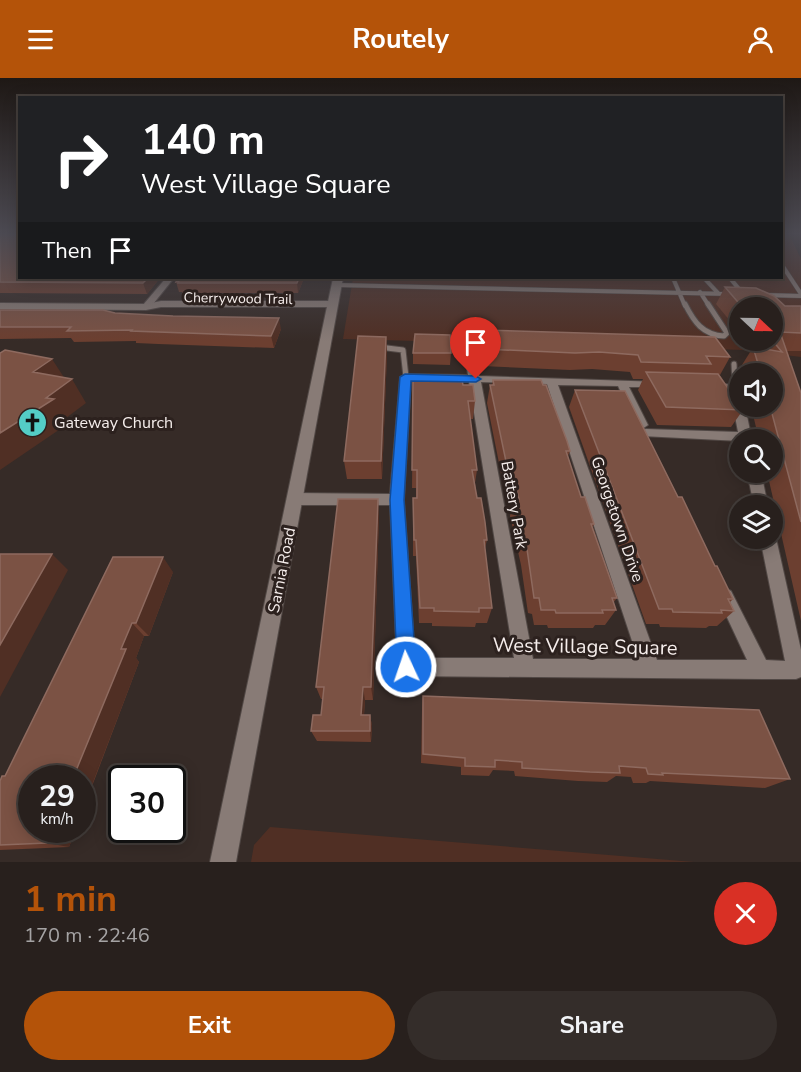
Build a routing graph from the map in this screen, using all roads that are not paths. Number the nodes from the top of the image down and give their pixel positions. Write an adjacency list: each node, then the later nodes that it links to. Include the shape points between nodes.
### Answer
1 (784, 269): 11 (lane)
2 (169, 279): 15 (street)
3 (674, 279): 7 (lane)
4 (705, 279): 9 (lane)
5 (731, 279): 10 (lane)
6 (338, 281): 7 (lane); 16 (main road, Sarnia Road)
7 (680, 292): 8 (lane); 8 (lane, via 703,332 724,336 727,333)
8 (700, 292): 9 (lane)
9 (718, 293): 10 (lane)
10 (743, 294): 12 (lane)
11 (801, 295): 12 (lane)
12 (777, 296): 13 (lane)
13 (784, 303)
14 (0, 306): 15 (main road, Cherrywood Trail)
15 (146, 307): 16 (main road, Cherrywood Trail, via 154,312)
16 (332, 309): 29 (main road, Sarnia Road)
17 (367, 347): 19 (lane, via 403,350)
18 (469, 348): 20 (street, Battery Park)
19 (405, 377): 20 (street); 30 (street, West Village Square)
20 (476, 379): 21 (street); 33 (street, Battery Park)
21 (551, 381): 22 (street); 34 (street, Georgetown Drive)
22 (622, 383): 23 (street); 26 (street)
23 (667, 385)
24 (701, 386): 25 (street)
25 (729, 387)
26 (646, 433): 27 (street); 28 (street)
27 (729, 437)
28 (655, 453)
29 (295, 499): 30 (street); 36 (main road, Sarnia Road)
30 (397, 500): 33 (street, West Village Square, via 406,667)
31 (770, 549): 35 (street, West Village Square, via 796,670)
32 (720, 586): 35 (street)
33 (525, 668): 34 (street, West Village Square)
34 (651, 669): 35 (street, West Village Square)
35 (761, 670)
36 (223, 862)

